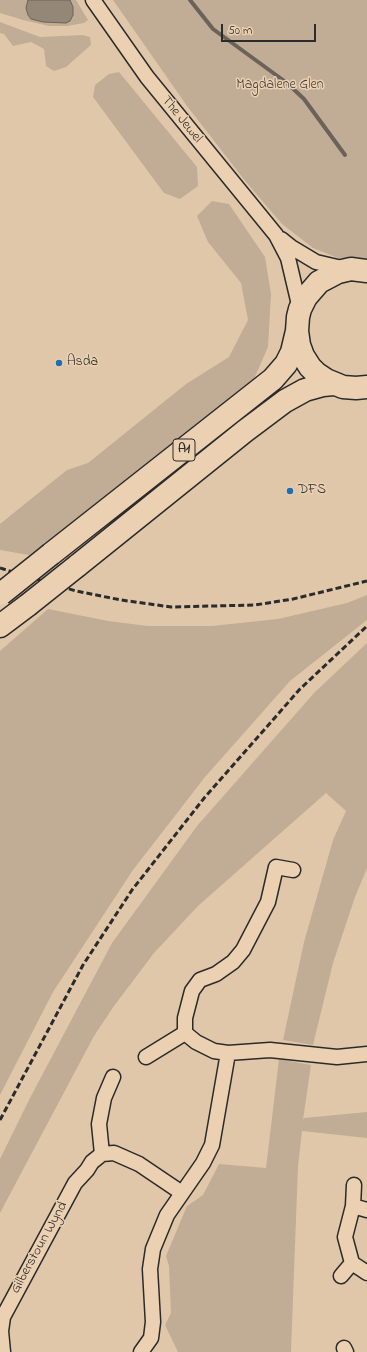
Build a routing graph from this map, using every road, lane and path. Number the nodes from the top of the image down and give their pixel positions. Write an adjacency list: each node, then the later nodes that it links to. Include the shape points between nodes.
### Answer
1 (93, 0): 2 (street, The Jewel, via 147,77)
2 (276, 235): 3 (street, The Jewel, via 316,262); 4 (street, The Jewel, via 288,258)
3 (359, 270): 4 (main road, A1, via 338,272 319,282)
4 (300, 308): 5 (main road, A1)
5 (297, 331): 6 (main road, A1, via 299,345 310,367); 8 (main road, A1, bridge, via 292,352 273,379)
6 (333, 384): 7 (main road, A1, via 342,387); 9 (main road, A1, bridge, via 305,390 285,401)
7 (367, 387)
8 (0, 595)
9 (0, 626)
10 (293, 870): 11 (street, via 276,868 268,902 243,950 233,962 216,974 200,980 192,991 185,1018)
11 (185, 1033): 12 (street, via 214,1051); 14 (street)
12 (228, 1053): 13 (street, via 270,1050 337,1057); 18 (street, via 212,1145)
13 (367, 1054)
14 (146, 1057)
15 (113, 1077): 16 (street, via 104,1098 99,1124)
16 (102, 1154): 18 (street, via 114,1153 139,1164); 24 (street, Gilberstoun Wynd, via 75,1183 3,1317)
17 (354, 1185): 19 (street)
18 (182, 1193): 25 (street, via 167,1215 153,1248 150,1269 153,1322 151,1338)
19 (353, 1206): 20 (street); 21 (street, via 345,1237)
20 (367, 1210)
21 (352, 1263): 22 (street); 23 (street)
22 (367, 1273)
23 (341, 1276)
24 (3, 1352)
25 (141, 1352)

